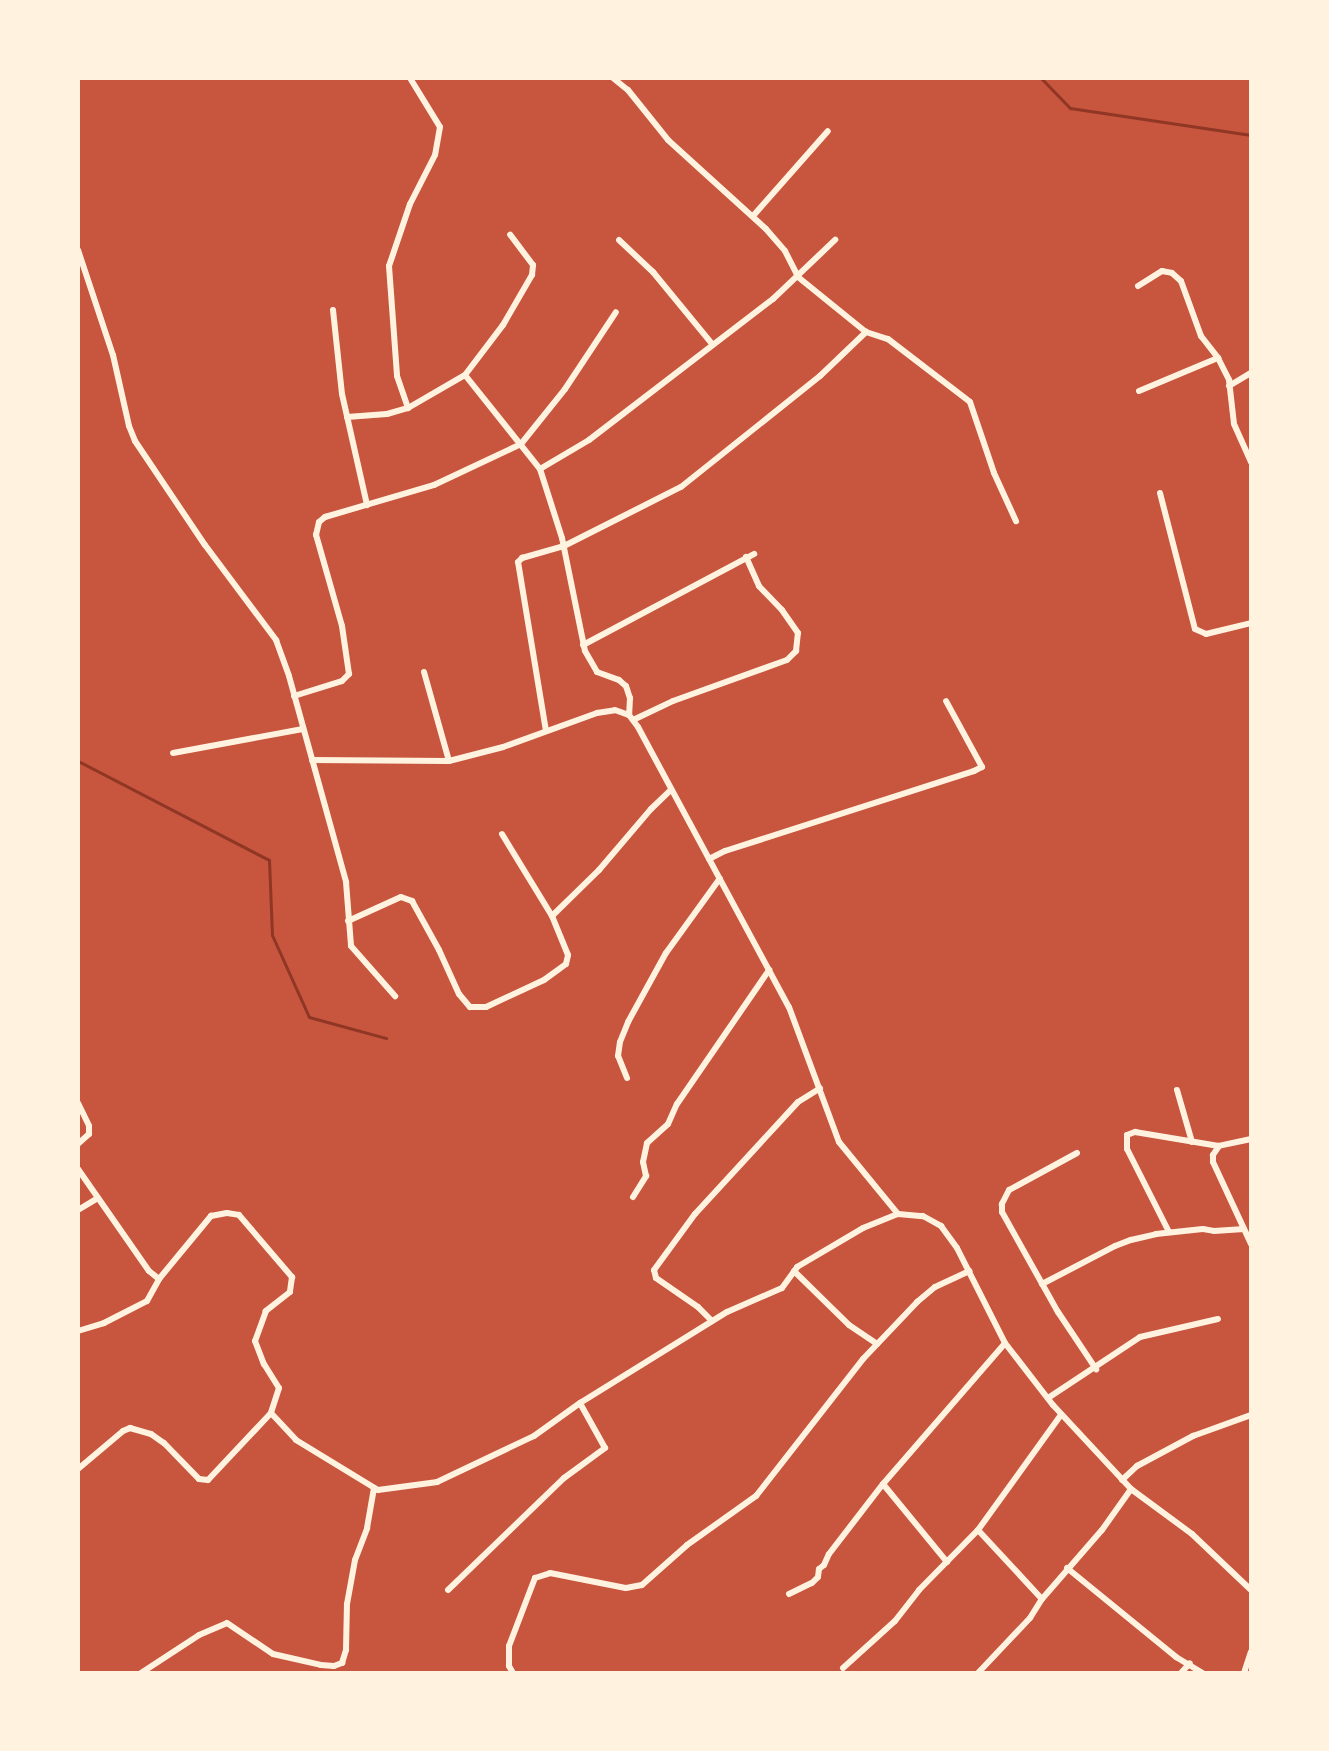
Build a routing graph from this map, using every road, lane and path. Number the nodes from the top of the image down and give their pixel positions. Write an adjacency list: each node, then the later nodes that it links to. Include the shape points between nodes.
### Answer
1 (410, 78): 20 (street, via 440,127 435,155 410,204 389,266 397,376)
2 (613, 78): 4 (street, via 628,90 668,140)
3 (828, 131): 4 (street)
4 (753, 216): 9 (street, via 785,251)
5 (510, 235): 17 (street, via 534,270 503,325)
6 (619, 240): 14 (street, via 653,272)
7 (835, 240): 9 (street)
8 (78, 250): 34 (street, via 113,355 135,441 269,628)
9 (798, 277): 13 (street); 14 (street)
10 (1138, 286): 15 (street, via 1162,271 1181,281 1201,336)
11 (333, 310): 21 (street)
12 (616, 312): 22 (street, via 565,389)
13 (866, 332): 27 (street, via 888,339 970,402 994,473); 28 (street, via 820,376 706,470 643,508)
14 (713, 345): 24 (street, via 589,440)
15 (1218, 358): 18 (street); 19 (street)
16 (1251, 373): 18 (street)
17 (465, 375): 20 (street); 22 (street)
18 (1229, 386): 23 (street, via 1234,424)
19 (1139, 391)
20 (408, 408): 21 (street)
21 (347, 417): 26 (street)
22 (521, 444): 24 (street); 26 (street, via 434,485)
23 (1251, 462)
24 (540, 470): 28 (street)
25 (1160, 493): 31 (street, via 1195,629 1206,634)
26 (367, 505): 34 (street, via 325,517 316,528 342,626 349,674 342,681)
27 (1016, 520)
28 (564, 546): 32 (street); 38 (street, via 522,558 517,566)
29 (754, 554): 30 (street)
30 (746, 557): 32 (street); 36 (street, via 759,586 798,633 796,651 787,660)
31 (1251, 623)
32 (583, 645): 36 (street, via 593,669 626,686)
33 (424, 672): 41 (street)
34 (294, 696): 37 (street)
35 (946, 701): 44 (street, via 982,767)
36 (631, 718): 38 (street, via 615,710); 42 (street)
37 (303, 729): 39 (street); 40 (street)
38 (546, 731): 41 (street, via 503,747)
39 (173, 753)
40 (312, 760): 41 (street); 47 (street, via 346,882)
41 (449, 760)
42 (671, 790): 44 (street); 46 (street)
43 (502, 834): 46 (street)
44 (709, 859): 45 (street)
45 (720, 878): 48 (street); 50 (street, via 666,953 628,1022 618,1056)
46 (552, 916): 47 (street, via 568,955 566,964 544,980 477,1009 459,994 412,901 401,897)
47 (348, 921): 49 (street, via 351,946)
48 (769, 970): 51 (street, via 797,1026); 60 (street, via 677,1104 668,1124 648,1143 643,1162 646,1176)
49 (395, 996)
50 (627, 1078)
51 (820, 1088): 63 (street, via 839,1142); 72 (street, via 798,1102 695,1214 654,1270 656,1278)
52 (1177, 1090): 55 (street)
53 (78, 1103): 56 (street, via 89,1134)
54 (1251, 1139): 57 (street)
55 (1192, 1142): 57 (street); 65 (street, via 1135,1132 1125,1139)
56 (78, 1144)
57 (1219, 1146): 64 (street, via 1213,1162)
58 (1077, 1153): 70 (street, via 1009,1190 1002,1204 1008,1227)
59 (78, 1169): 61 (street)
60 (633, 1197)
61 (98, 1198): 62 (street); 69 (street, via 149,1271)
62 (78, 1210)
63 (898, 1214): 67 (street, via 863,1228); 68 (street, via 923,1216 941,1226)
64 (1244, 1229): 65 (street); 66 (street)
65 (1169, 1232): 70 (street, via 1116,1246)
66 (1251, 1244)
67 (794, 1271): 72 (street, via 782,1288); 75 (street, via 849,1325)
68 (970, 1271): 74 (street); 75 (street, via 927,1292)
69 (159, 1279): 73 (street, via 147,1301 104,1323); 79 (street, via 212,1216 239,1215 267,1247 292,1277 290,1292 266,1311 255,1341 279,1388)
70 (1042, 1284): 76 (street)
71 (1218, 1320): 76 (street, via 1140,1337)
72 (712, 1321): 78 (street)
73 (78, 1331)
74 (1005, 1343): 77 (street); 84 (street)
75 (878, 1344): 98 (street, via 756,1496 687,1545 642,1585 626,1588 550,1573 535,1578 509,1646)
76 (1096, 1368): 77 (street)
77 (1048, 1398): 80 (street)
78 (580, 1403): 85 (street, via 534,1436 436,1482); 90 (street, via 605,1448 564,1478)
79 (272, 1413): 82 (street, via 208,1480 199,1479 151,1434 130,1428); 85 (street, via 296,1440)
80 (1062, 1415): 83 (street); 87 (street)
81 (1251, 1415): 83 (street, via 1193,1436 1137,1466)
82 (78, 1469)
83 (1122, 1480): 86 (street)
84 (883, 1485): 88 (street); 92 (street, via 829,1554 818,1577)
85 (374, 1488): 97 (street, via 367,1528 355,1560 342,1663 321,1665 273,1654 227,1623 199,1635)
86 (1131, 1489): 89 (street); 91 (street, via 1192,1534)
87 (978, 1530): 88 (street); 93 (street)
88 (947, 1562): 96 (street, via 895,1622)
89 (1067, 1568): 93 (street); 95 (street, via 1176,1657)
90 (448, 1590)
91 (1251, 1590)
92 (789, 1594)
93 (1042, 1599): 99 (street, via 1030,1618)
94 (1251, 1652): 102 (street)
95 (1190, 1663): 100 (street); 101 (street)
96 (843, 1668)
97 (141, 1673)
98 (513, 1673)
99 (978, 1673)
100 (1181, 1673)
101 (1203, 1673)
102 (1244, 1673)

